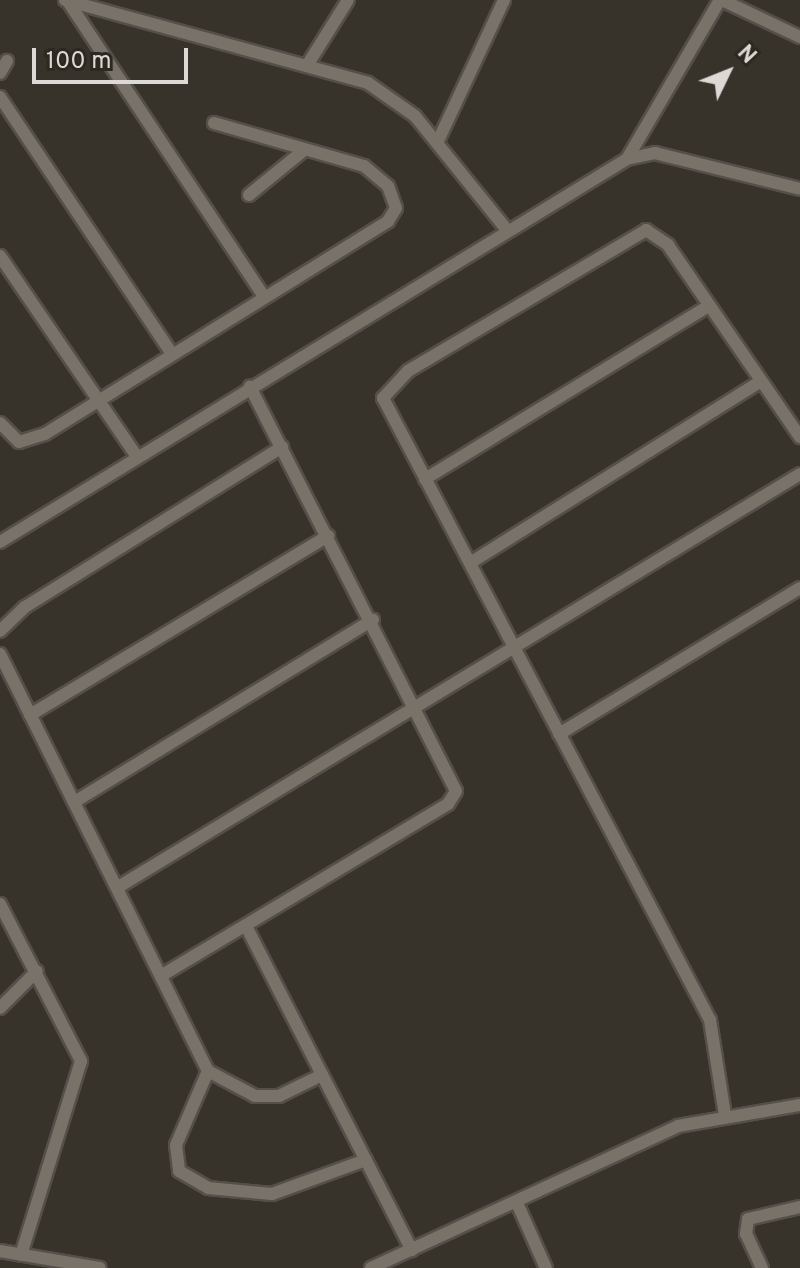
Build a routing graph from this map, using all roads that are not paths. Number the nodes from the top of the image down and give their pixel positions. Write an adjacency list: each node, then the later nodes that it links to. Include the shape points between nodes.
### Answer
1 (348, 0): 6 (street)
2 (504, 0): 9 (street)
3 (721, 0): 5 (street); 11 (street)
4 (72, 1): 6 (street); 16 (street)
5 (800, 37)
6 (308, 64): 9 (street, via 389,96)
7 (0, 97): 18 (street)
8 (214, 123): 10 (street)
9 (438, 141): 14 (street)
10 (304, 150): 13 (street); 16 (street, via 364,166 388,186 396,208 388,221)
11 (627, 159): 12 (street, via 655,153); 14 (street)
12 (800, 189)
13 (249, 195)
14 (507, 230): 20 (street)
15 (0, 256): 21 (street)
16 (264, 296): 18 (street)
17 (708, 306): 19 (street); 27 (street); 27 (street, via 668,245 646,230 408,371 383,398)
18 (171, 352): 21 (street)
19 (760, 382): 23 (street); 30 (street)
20 (250, 386): 24 (street); 25 (street)
21 (96, 400): 22 (street, via 30,442 19,442); 25 (street)
22 (0, 423)
23 (800, 437)
24 (282, 447): 28 (street); 33 (street, via 25,607)
25 (137, 457): 29 (street)
26 (800, 474): 34 (street)
27 (425, 479): 30 (street)
28 (328, 536): 32 (street); 37 (street)
29 (0, 542)
30 (470, 563): 34 (street)
31 (800, 588): 38 (street)
32 (373, 620): 36 (street); 39 (street)
33 (0, 631)
34 (512, 648): 36 (street); 38 (street)
35 (0, 654): 37 (street)
36 (416, 708): 40 (street); 42 (street, via 454,778 452,800)
37 (30, 715): 39 (street)
38 (559, 734): 49 (street, via 710,1020)
39 (76, 801): 40 (street)
40 (120, 886): 44 (street)
41 (0, 904): 43 (street)
42 (247, 928): 44 (street); 47 (street)
43 (37, 971): 45 (street); 55 (street, via 78,1047 81,1070)
44 (164, 974): 46 (street)
45 (0, 1008)
46 (208, 1071): 47 (street, via 255,1096 279,1096); 50 (street, via 173,1159 195,1184 285,1193)
47 (322, 1075): 50 (street)
48 (800, 1105): 49 (street)
49 (725, 1115): 51 (street, via 678,1126)
50 (366, 1160): 53 (street)
51 (517, 1203): 53 (street); 58 (street)
52 (800, 1207): 59 (street, via 748,1219 746,1234)
53 (412, 1250): 57 (street)
54 (0, 1251): 55 (street)
55 (21, 1255): 56 (street)
56 (100, 1268)
57 (371, 1268)
58 (546, 1268)
59 (762, 1268)

